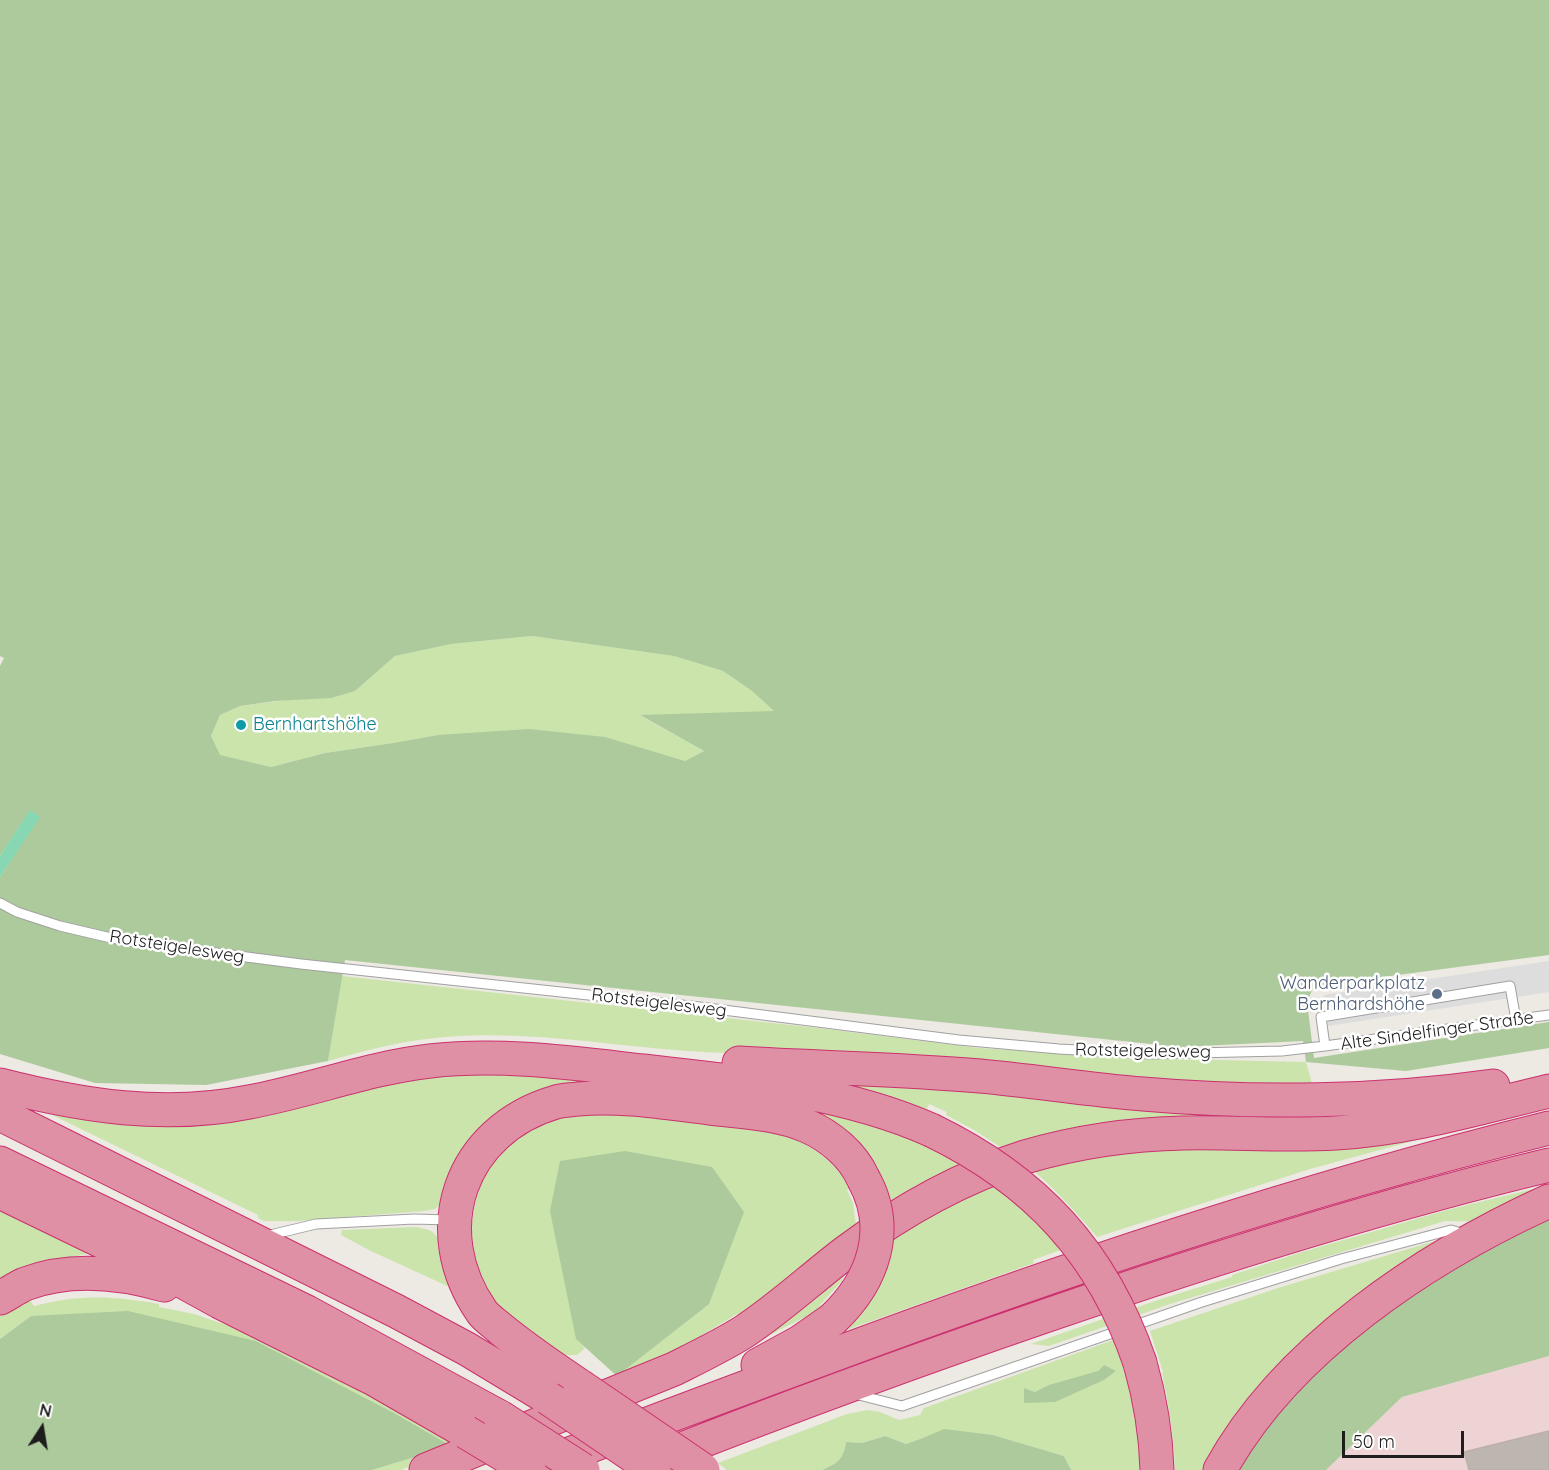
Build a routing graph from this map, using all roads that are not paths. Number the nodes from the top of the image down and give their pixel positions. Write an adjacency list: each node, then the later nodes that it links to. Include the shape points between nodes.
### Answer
1 (0, 903): 4 (lane, Rotsteigelesweg, via 60,926 169,947 959,1040 1150,1054 1282,1051)
2 (1549, 1015): 3 (lane, Alte Sindelfinger Straße)
3 (1516, 1020): 4 (lane, Alte Sindelfinger Straße); 4 (lane, via 1510,986 1322,1017)
4 (1325, 1046)
5 (618, 1068): 6 (highway, via 669,1059 941,1073 1144,1095 1273,1100 1446,1092); 7 (highway, via 510,1058 450,1059 396,1067 247,1103 184,1110 104,1106); 28 (highway, bridge, via 819,1094 879,1110 931,1130 996,1166 1061,1224 1088,1257 1112,1297 1140,1363 1153,1419)
6 (1549, 1077)
7 (0, 1084)
8 (1549, 1090): 22 (highway, via 1392,1127 1316,1134 1151,1134 1080,1143 1024,1158 952,1186 911,1208 845,1253 753,1325 710,1351)
9 (0, 1114): 17 (highway)
10 (1549, 1128): 21 (highway, via 1210,1224 1003,1293)
11 (0, 1163): 24 (highway, bridge, via 307,1312 500,1417)
12 (1549, 1165): 20 (highway, via 1426,1196 1255,1247)
13 (0, 1192): 19 (highway)
14 (1549, 1201): 16 (highway)
15 (454, 1220): 17 (lane, via 315,1224); 21 (highway, bridge, via 462,1185 481,1150 514,1120 557,1102 590,1098 633,1100 764,1115 792,1120 820,1132 853,1161 872,1199 876,1242 866,1277 832,1319 754,1367); 27 (highway, bridge, via 461,1274 484,1315 534,1355)
16 (1478, 1237): 20 (lane, via 1451,1230 1341,1259 1202,1302 902,1406); 29 (highway, via 1378,1301 1314,1352 1267,1401)
17 (252, 1239): 26 (highway, bridge, via 467,1349)
18 (0, 1298): 19 (highway, via 48,1276 103,1272)
19 (220, 1302): 23 (highway, bridge, via 374,1379)
20 (838, 1390): 25 (highway)
21 (714, 1398): 23 (highway)
22 (426, 1470)
23 (529, 1470)
24 (583, 1470)
25 (627, 1470)
26 (654, 1470)
27 (703, 1470)
28 (1157, 1470)
29 (1220, 1470)

